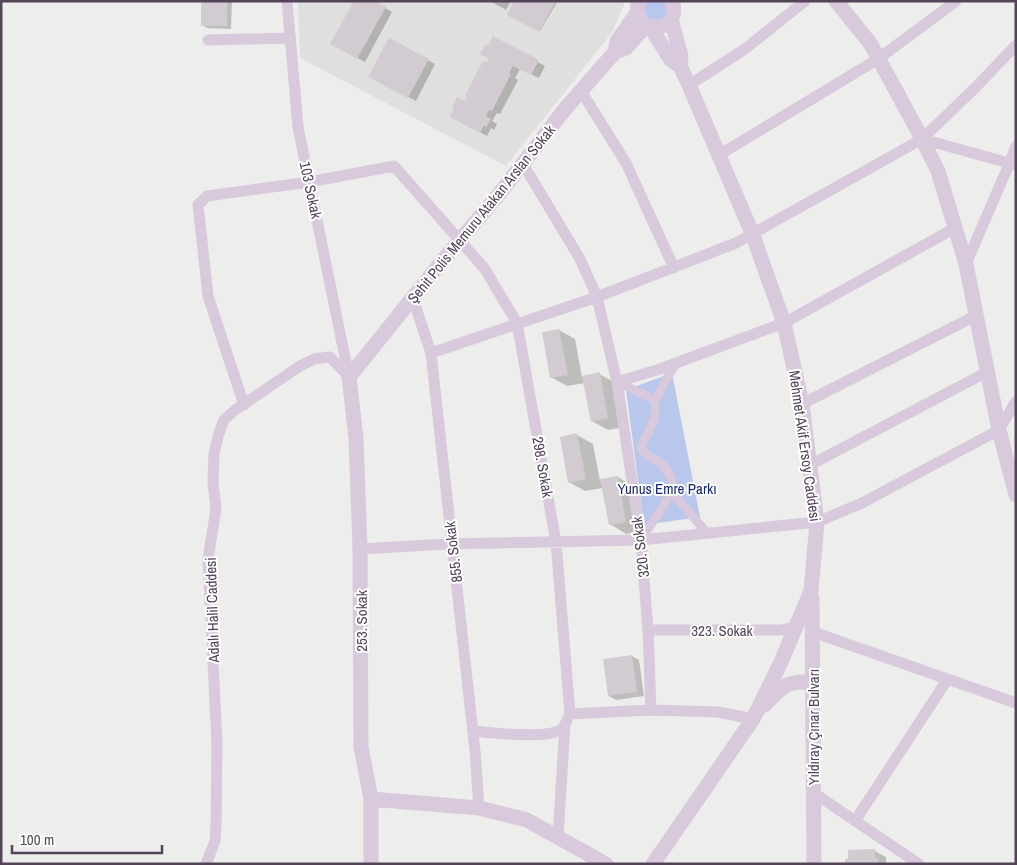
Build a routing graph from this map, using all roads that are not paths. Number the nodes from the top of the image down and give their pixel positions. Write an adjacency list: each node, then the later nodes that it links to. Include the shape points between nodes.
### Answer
1 (287, 1): 8 (street, 103 Sokak)
2 (805, 1): 14 (street, via 745,48)
3 (836, 1): 12 (street, via 870,43)
4 (953, 2): 12 (street)
5 (638, 7): 7 (street, via 640,20); 11 (street, via 617,41)
6 (675, 8): 7 (street, via 663,27); 13 (street)
7 (649, 27): 11 (street, via 626,48); 13 (street, via 671,60)
8 (290, 38): 9 (street); 21 (street, 103 Sokak, via 298,127)
9 (208, 40)
10 (1016, 45): 16 (street)
11 (615, 52): 15 (street, Şehit Polis Memuru Atakan Arslan Sokak)
12 (878, 59): 16 (street); 18 (street)
13 (680, 66): 14 (street, Mehmet Akif Ersoy Caddesi)
14 (689, 85): 18 (street, Mehmet Akif Ersoy Caddesi)
15 (581, 91): 19 (street, Şehit Polis Memuru Atakan Arslan Sokak); 26 (street, via 626,163)
16 (922, 139): 20 (street); 22 (street, via 938,171); 23 (street)
17 (1016, 146): 20 (street)
18 (719, 155): 23 (street, Mehmet Akif Ersoy Caddesi)
19 (523, 164): 24 (street, Şehit Polis Memuru Atakan Arslan Sokak); 27 (street, 320. Sokak, via 580,259)
20 (1013, 164): 25 (street)
21 (309, 182): 24 (street, 298. Sokak, via 394,166); 35 (street, 103 Sokak); 40 (street, via 207,196 198,205 208,296)
22 (955, 228): 25 (street); 31 (street)
23 (752, 234): 26 (street); 31 (street, Mehmet Akif Ersoy Caddesi)
24 (460, 239): 28 (street, Şehit Polis Memuru Atakan Arslan Sokak); 30 (street, 298. Sokak, via 486,269)
25 (966, 264): 29 (street)
26 (674, 268): 27 (street)
27 (597, 297): 30 (street); 36 (street, 320. Sokak)
28 (413, 299): 32 (street, 855. Sokak); 35 (street, Şehit Polis Memuru Atakan Arslan Sokak)
29 (977, 315): 34 (street); 39 (street)
30 (517, 323): 32 (street); 50 (street, 298. Sokak)
31 (784, 323): 33 (street); 39 (street, Mehmet Akif Ersoy Caddesi)
32 (431, 353): 51 (street, 855. Sokak)
33 (675, 364): 36 (street); 37 (street)
34 (986, 372): 41 (street); 44 (street)
35 (348, 377): 40 (street, Adalı Halil Caddesi, via 330,356 314,358); 52 (street, 253. Sokak, via 356,438)
36 (617, 382): 37 (street); 43 (street, 320. Sokak)
37 (655, 400): 42 (street, via 655,418)
38 (1016, 402): 41 (street)
39 (802, 404): 44 (street, Mehmet Akif Ersoy Caddesi)
40 (244, 405): 71 (street, Adalı Halil Caddesi, via 224,420 214,453 212,484 216,509 208,559 217,744 216,827 215,841)
41 (999, 430): 46 (street); 47 (street, via 862,503)
42 (641, 448): 43 (street); 45 (street, via 645,455 665,467 673,480)
43 (626, 449): 49 (street, 320. Sokak)
44 (810, 465): 47 (street, Mehmet Akif Ersoy Caddesi)
45 (672, 492): 48 (street); 49 (street)
46 (1016, 495)
47 (817, 522): 48 (street); 53 (street, Mehmet Akif Ersoy Caddesi)
48 (707, 534): 49 (street)
49 (641, 540): 50 (street); 55 (street, 320. Sokak)
50 (556, 542): 51 (street); 63 (street, 298. Sokak)
51 (453, 545): 52 (street); 65 (street, 855. Sokak)
52 (360, 549): 67 (street, 253. Sokak, via 361,747)
53 (811, 591): 54 (street, Mehmet Akif Ersoy Caddesi); 56 (street, Yıldıray Çınar Bulvarı)
54 (796, 627): 55 (street, 323. Sokak, via 782,630); 58 (street, Mehmet Akif Ersoy Caddesi)
55 (648, 630): 62 (street, 320. Sokak)
56 (813, 632): 57 (street, Yıldıray Çınar Bulvarı); 59 (street)
57 (813, 657): 58 (street, via 807,651 793,652); 60 (street, Yıldıray Çınar Bulvarı)
58 (781, 662): 64 (street, Mehmet Akif Ersoy Caddesi)
59 (947, 680): 61 (street); 69 (street)
60 (813, 683): 64 (street, via 787,684); 66 (street, Yıldıray Çınar Bulvarı)
61 (1016, 703)
62 (651, 710): 63 (street); 64 (street, via 718,712)
63 (568, 719): 65 (street, via 561,729 552,734); 70 (street, 298. Sokak)
64 (753, 719): 74 (street, Mehmet Akif Ersoy Caddesi)
65 (473, 731): 68 (street, 855. Sokak)
66 (814, 793): 69 (street); 75 (street, Yıldıray Çınar Bulvarı)
67 (371, 800): 68 (street); 72 (street, 253. Sokak)
68 (478, 808): 70 (street, via 527,820)
69 (855, 821): 76 (street)
70 (558, 837): 73 (street)
71 (206, 864)
72 (370, 864)
73 (606, 864)
74 (653, 864)
75 (814, 864)
76 (919, 864)

